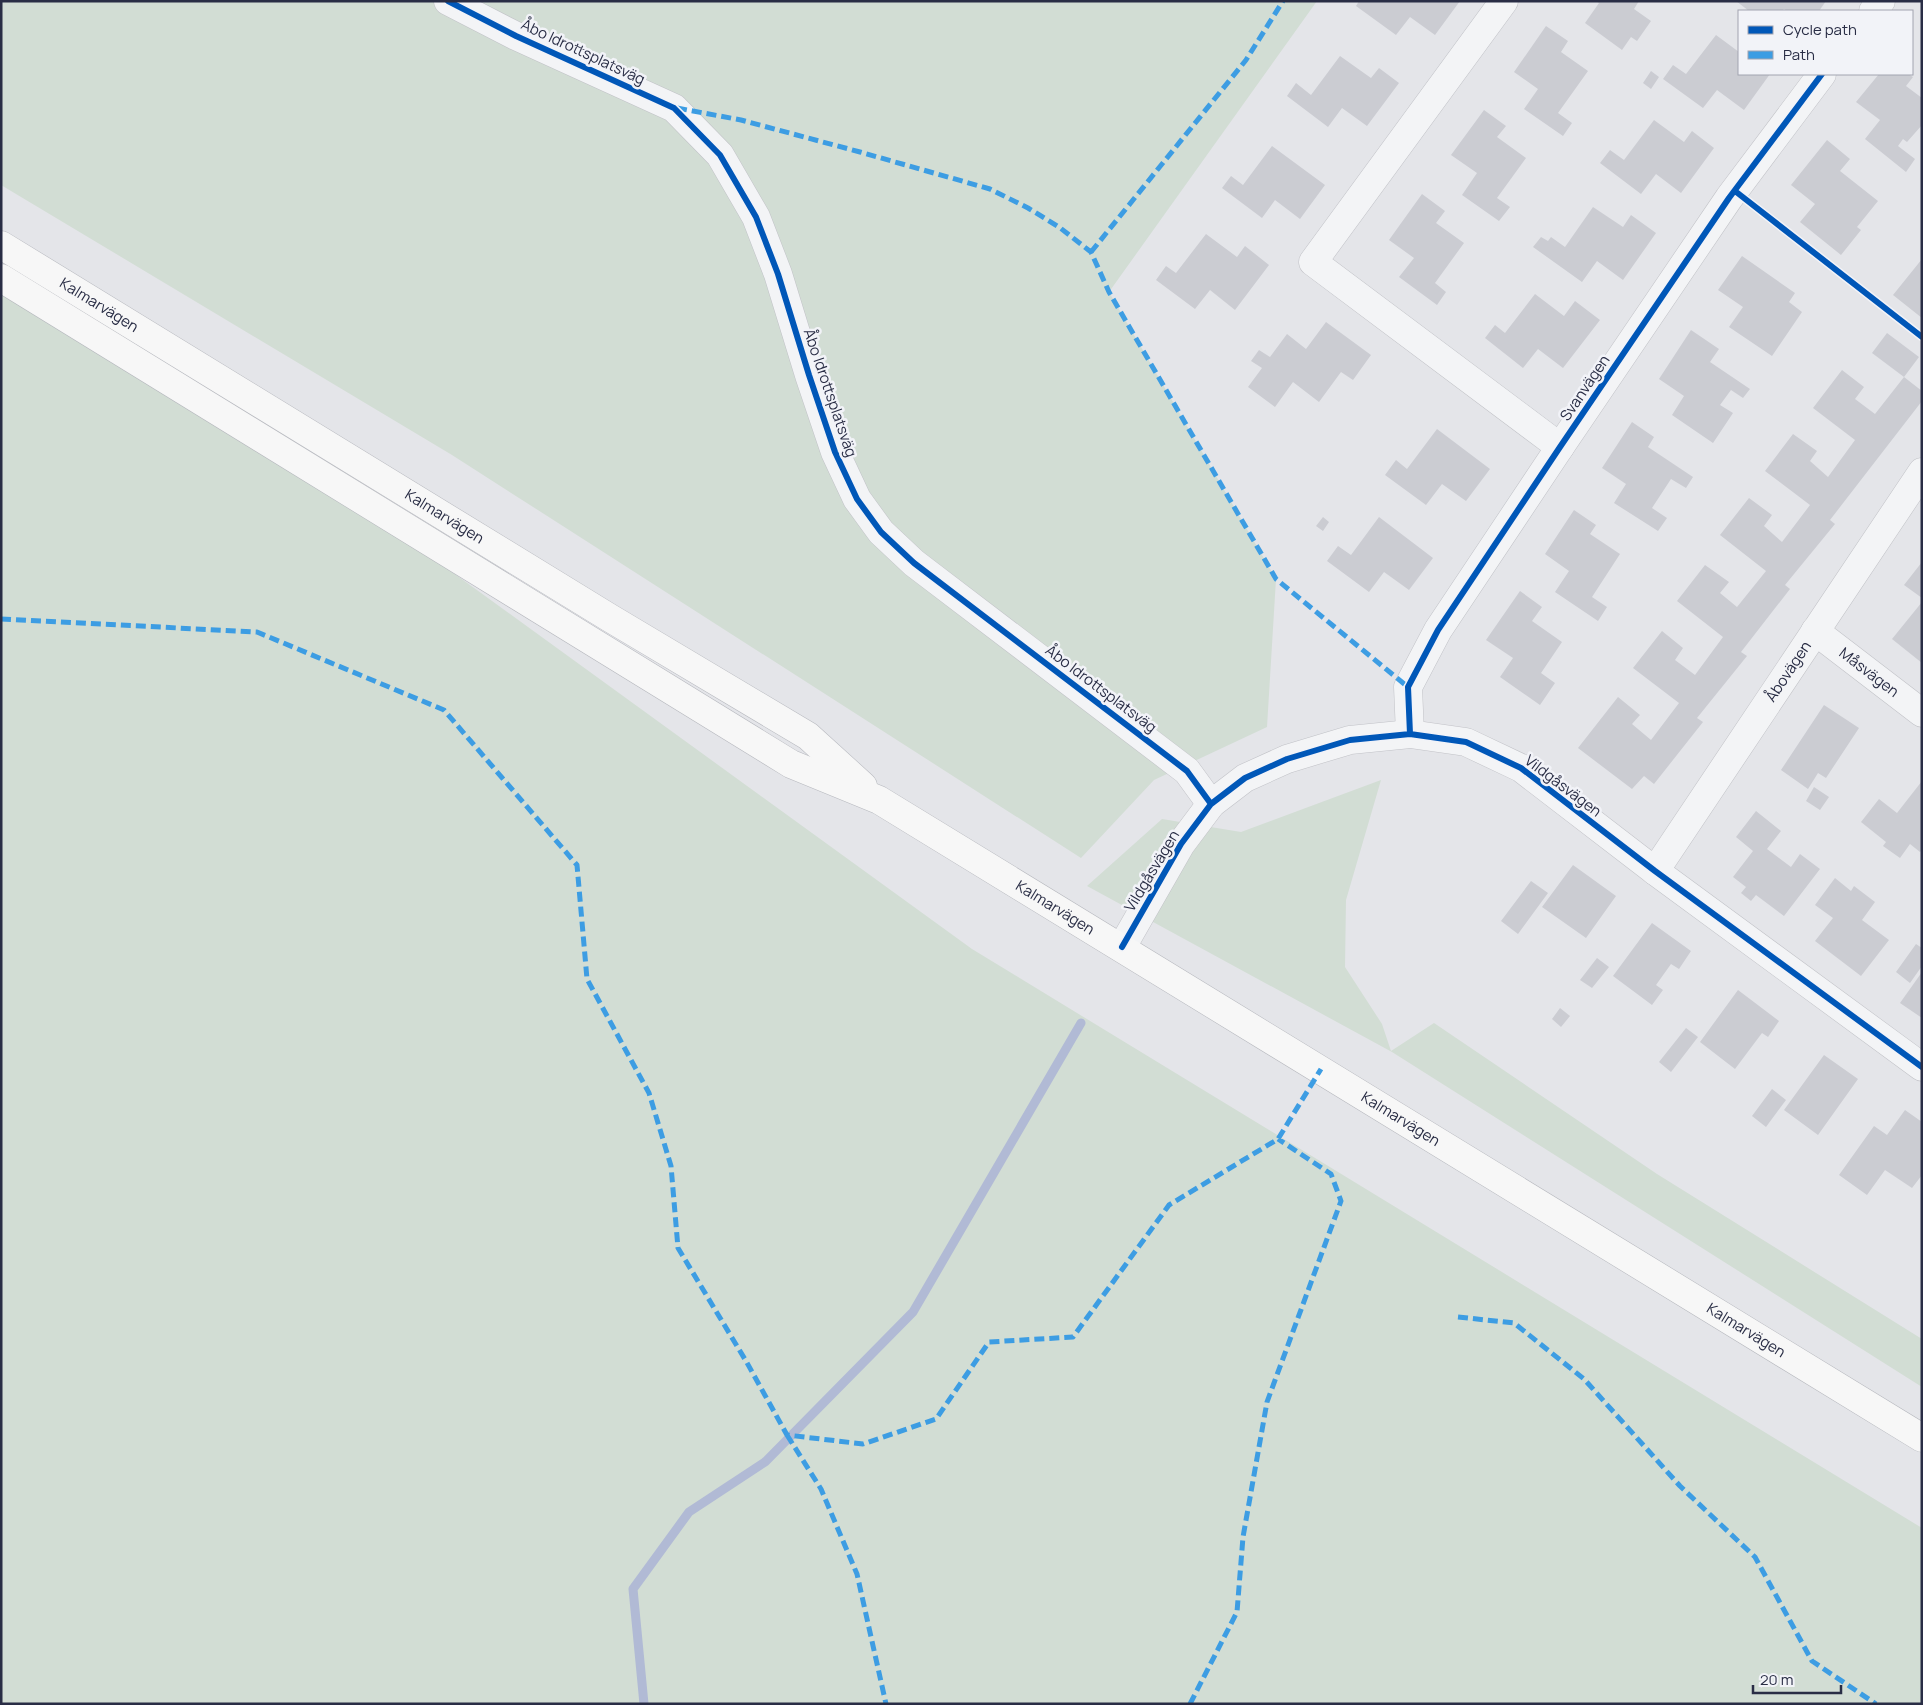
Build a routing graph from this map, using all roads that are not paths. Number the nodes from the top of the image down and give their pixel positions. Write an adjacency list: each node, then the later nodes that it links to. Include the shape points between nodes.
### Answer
1 (448, 1): 12 (street, Åbo Idrottsplatsväg, via 516,36 674,108 720,155 759,225 835,452 857,499 882,532 914,562 1187,771)
2 (1504, 1): 6 (street, via 1313,262)
3 (1821, 75): 6 (street, Svanvägen, via 1729,198)
4 (1, 245): 11 (highway, Kalmarvägen, via 808,736)
5 (1, 278): 11 (highway, Kalmarvägen, via 791,764)
6 (1560, 447): 10 (street, Svanvägen, via 1438,630 1408,687)
7 (1922, 472): 8 (street, Åbovägen)
8 (1815, 631): 9 (street, Måsvägen); 13 (street, Åbovägen)
9 (1922, 713)
10 (1410, 734): 12 (street, Vildgåsvägen, via 1350,740 1287,759 1245,778); 13 (street, Vildgåsvägen, via 1466,742 1521,768)
11 (879, 800): 14 (highway, Kalmarvägen)
12 (1211, 804): 14 (street, Vildgåsvägen, via 1181,844)
13 (1655, 871): 15 (street, Vildgåsvägen)
14 (1122, 946): 16 (highway, Kalmarvägen)
15 (1922, 1067)
16 (1922, 1438)

